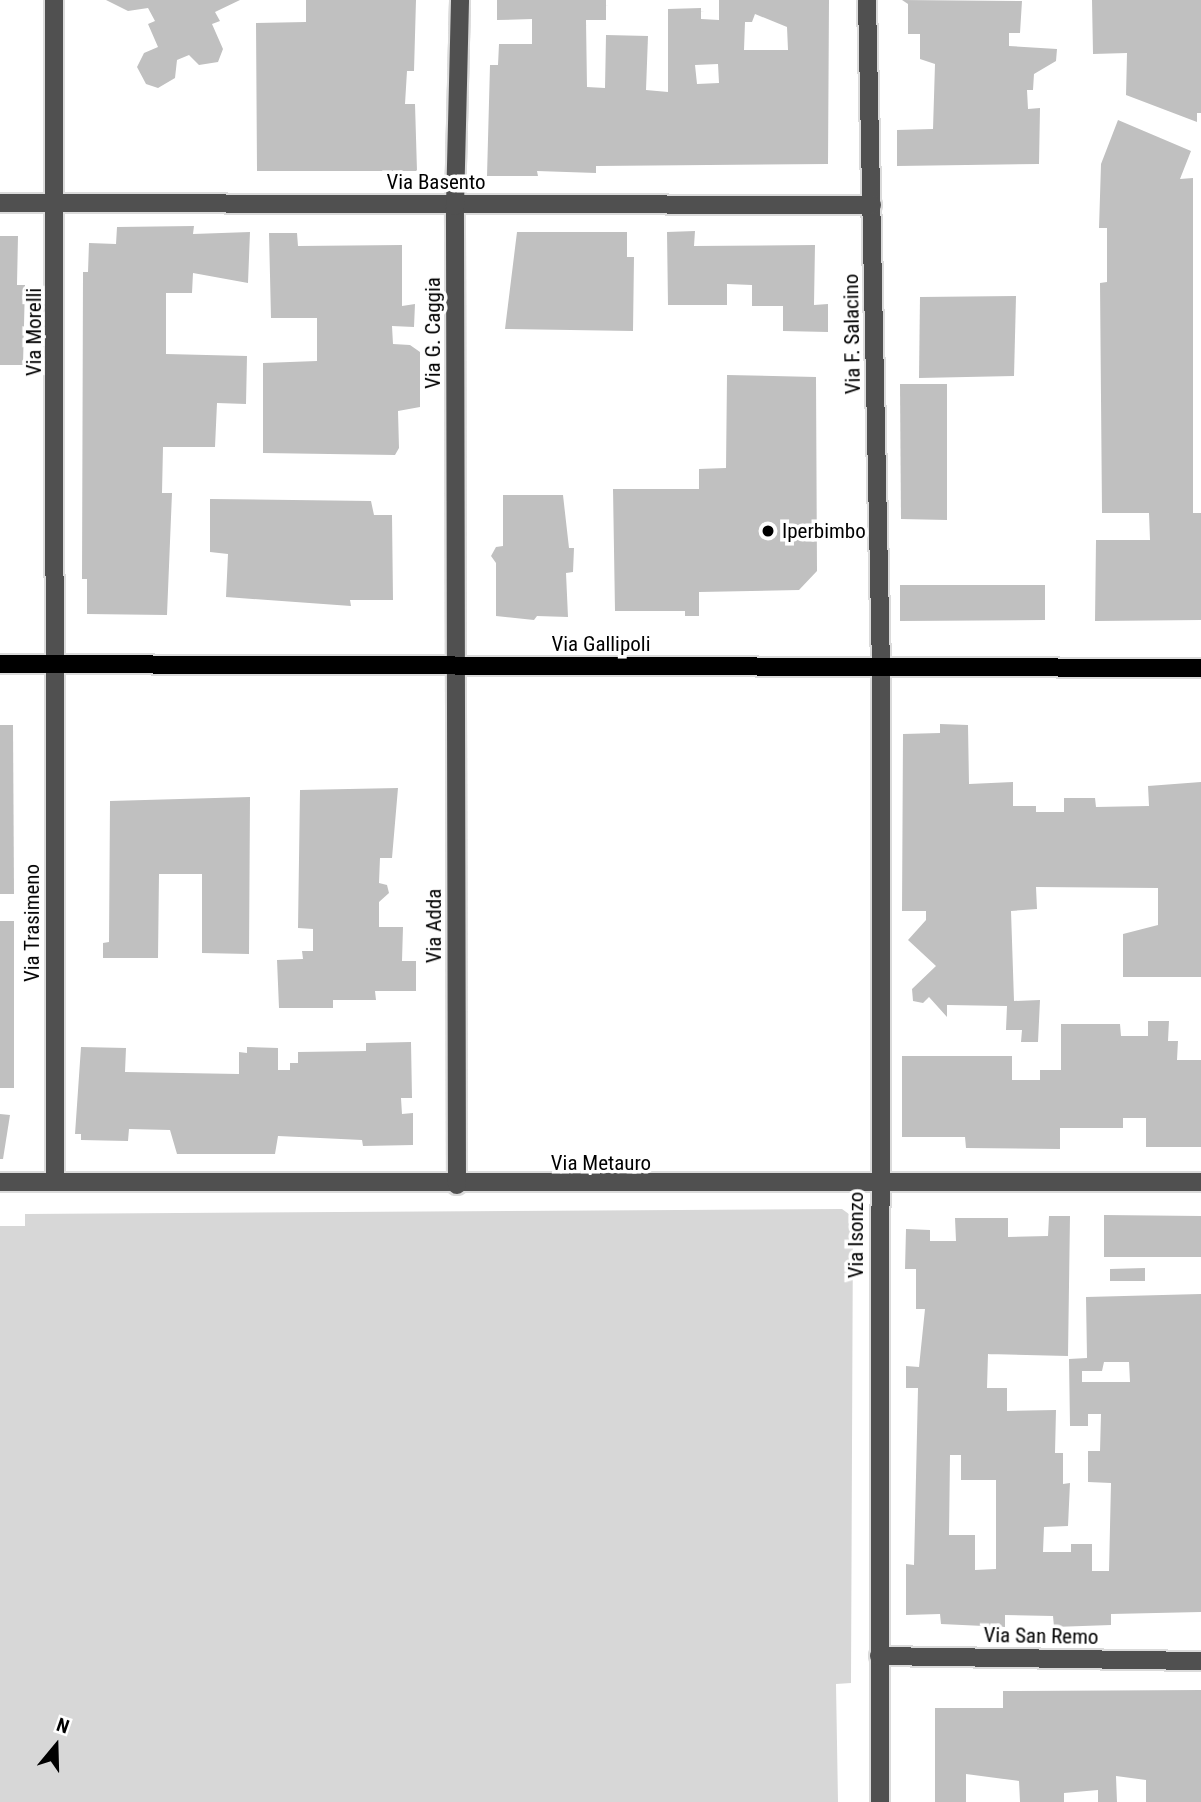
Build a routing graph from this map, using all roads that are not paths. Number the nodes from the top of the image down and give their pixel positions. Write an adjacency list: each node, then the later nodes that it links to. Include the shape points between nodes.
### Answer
1 (54, 0): 4 (street, Via Morelli)
2 (460, 0): 6 (street, Via G. Caggia)
3 (867, 0): 7 (street, Via F. Salacino)
4 (57, 203): 5 (street, Via Basento); 6 (street, Via Basento); 9 (street, Via Morelli)
5 (0, 204)
6 (455, 205): 7 (street, Via Basento); 10 (street, Via G. Caggia)
7 (872, 205): 11 (street, Via F. Salacino)
8 (0, 664): 9 (main road, Via Gallipoli)
9 (55, 665): 10 (main road, Via Gallipoli); 13 (street, Via Trasimeno)
10 (456, 666): 11 (main road, Via Gallipoli); 16 (street, Via Adda)
11 (881, 667): 12 (main road, Via Gallipoli); 17 (street, Via Isonzo)
12 (1201, 668)
13 (55, 1181): 14 (street, Via Metauro); 16 (street, Via Metauro)
14 (0, 1182)
15 (1201, 1182): 17 (street, Via Metauro)
16 (457, 1185): 17 (street, Via Metauro)
17 (878, 1185): 18 (street, Via Isonzo)
18 (880, 1656): 19 (street, Via San Remo); 20 (street, Via Isonzo)
19 (1201, 1661)
20 (880, 1802)

